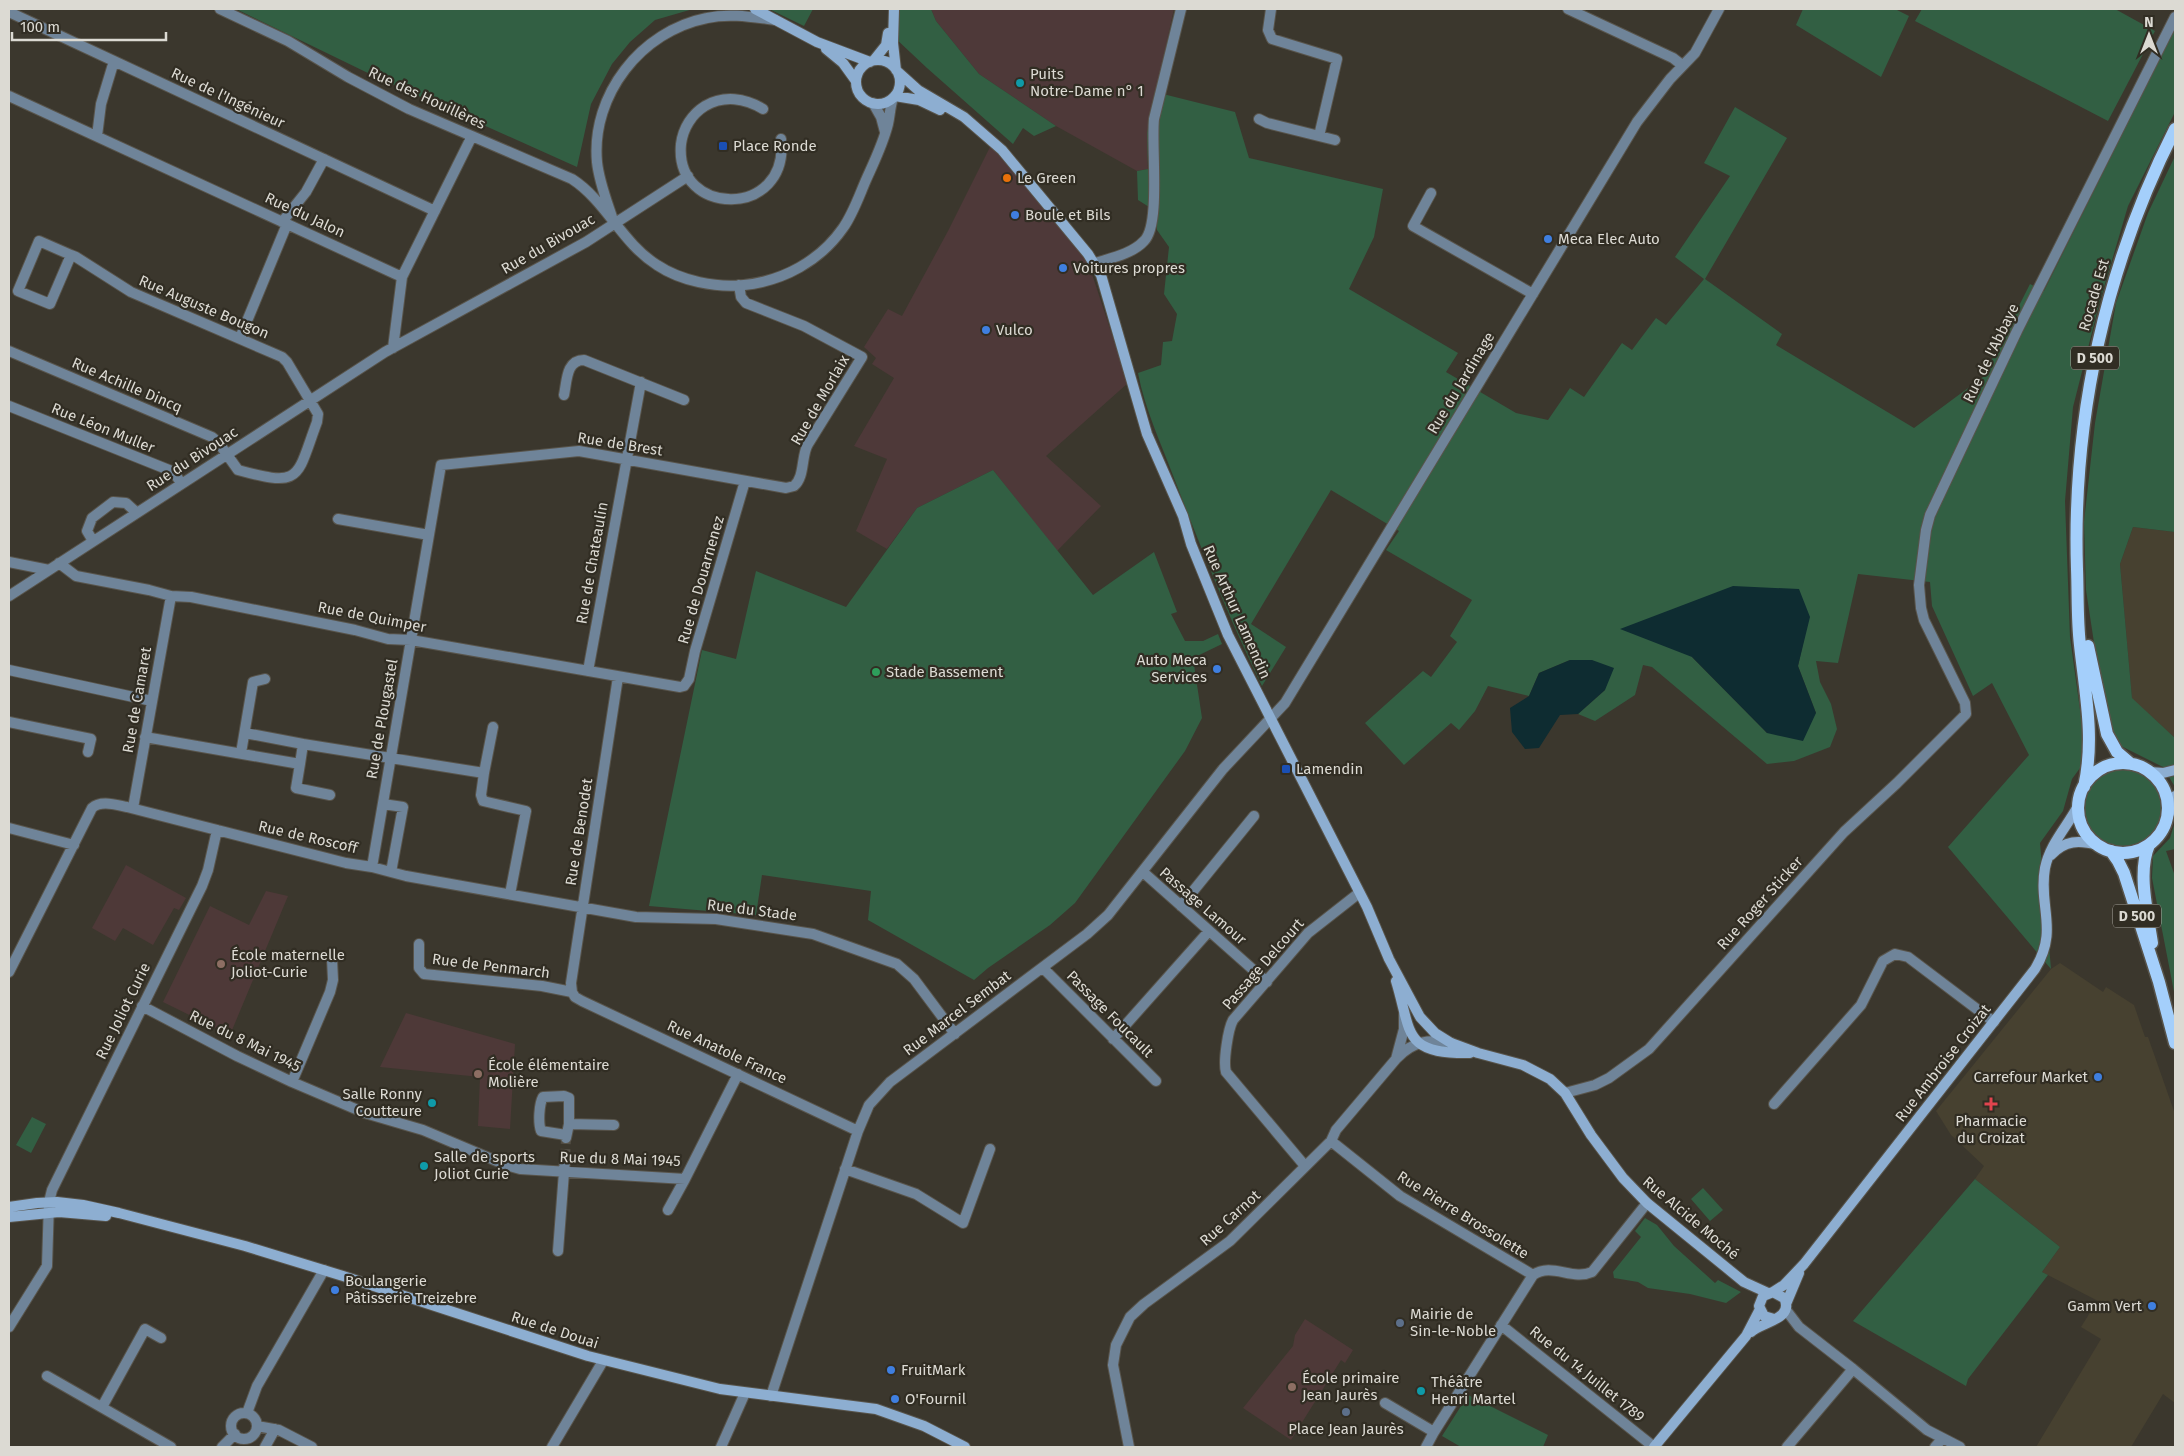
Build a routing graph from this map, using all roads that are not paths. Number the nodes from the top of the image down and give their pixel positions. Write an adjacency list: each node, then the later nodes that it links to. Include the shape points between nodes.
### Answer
1 (220, 9): 26 (street, Rue des Houillères, via 288,41 383,96)
2 (755, 9): 10 (street)
3 (894, 9): 13 (street, via 886,45); 15 (street, via 893,44)
4 (1181, 9): 37 (street, via 1154,119 1154,216 1151,231 1145,241 1133,250)
5 (1271, 9): 27 (street, via 1268,30 1272,40 1337,59)
6 (1568, 9): 14 (street)
7 (1719, 9): 14 (street, Rue du Jardinage, via 1700,46)
8 (9, 12): 12 (street, Rue de l'Ingénieur)
9 (2175, 18): 72 (street, Rue de l'Abbaye, via 2017,331 1928,523 1919,585 1921,608 1965,703)
10 (777, 20): 11 (street); 35 (street, via 733,16 699,20 664,35 631,63 607,100 598,137 598,171)
11 (818, 42): 13 (street); 16 (street, via 840,60)
12 (114, 61): 25 (street, via 101,104); 30 (street, Rue de l'Ingénieur)
13 (872, 61): 15 (street, via 887,62); 16 (street, via 860,69)
14 (1682, 65): 40 (street, Rue du Jardinage, via 1642,115)
15 (897, 71): 18 (street, via 900,84); 22 (street, via 918,90 958,112)
16 (856, 81): 19 (street, via 860,95)
17 (9, 96): 25 (street, Rue du Jalon)
18 (894, 97): 19 (street, via 885,103); 22 (street, via 919,100); 24 (street, Rue des Houillères)
19 (872, 103): 24 (street, via 883,121)
20 (762, 109): 31 (street, via 737,99 718,100 701,109 689,122 682,140 681,158)
21 (1259, 119): 27 (street)
22 (977, 128): 37 (street, Rue Arthur Lamendin, via 1012,160)
23 (2175, 129): 64 (main road, Rocade Est / D 500, via 2129,237 2109,296 2097,346 2078,474 2076,556)
24 (885, 133): 39 (street, Rue des Houillères, via 850,215 831,243 790,273)
25 (97, 136): 34 (street, Rue du Jalon)
26 (472, 136): 33 (street); 35 (street, Rue des Houillères, via 572,180 593,195)
27 (1319, 136): 29 (street)
28 (782, 140): 31 (street, via 782,157 776,174 765,188 750,197 733,200 715,198)
29 (1335, 140)
30 (324, 159): 33 (street, Rue de l'Ingénieur); 34 (street)
31 (688, 176): 35 (street, Rue du Bivouac)
32 (1431, 193): 40 (street, via 1413,226)
33 (435, 211): 38 (street)
34 (285, 223): 38 (street, Rue du Jalon); 41 (street)
35 (614, 223): 39 (street, Rue des Houillères, via 642,254 667,271 711,284); 42 (street, Rue du Bivouac, via 586,242)
36 (71, 255): 36 (street, Rue Auguste Bougon, via 39,241 18,291 50,304); 41 (street, Rue Auguste Bougon, via 125,289)
37 (1095, 263): 73 (street, Rue Arthur Lamendin, via 1153,451 1183,516 1191,544 1228,634)
38 (402, 276): 42 (street)
39 (739, 286): 54 (street, Rue de Morlaix, via 746,303 811,330 862,357 808,444 799,480)
40 (1533, 294): 73 (street, Rue du Jardinage, via 1285,703)
41 (240, 338): 46 (street, Rue Auguste Bougon, via 284,358)
42 (393, 348): 46 (street, Rue du Bivouac)
43 (9, 351): 49 (street, Rue Achille Dincq, via 212,437)
44 (641, 382): 45 (street, via 579,360 570,366); 47 (street); 50 (street, Rue de Chateaulin)
45 (564, 395)
46 (311, 399): 49 (street, Rue du Bivouac); 49 (street, Rue Auguste Bougon, via 318,411 318,419 300,468 293,477 281,480 240,471)
47 (684, 400)
48 (9, 406): 53 (street, Rue Léon Muller, via 169,470)
49 (226, 454): 53 (street, Rue du Bivouac)
50 (626, 460): 51 (street, Rue de Brest, via 573,451); 52 (street, Rue de Brest); 67 (street, Rue de Chateaulin)
51 (441, 465): 57 (street, Rue de Plougastel)
52 (745, 481): 54 (street, Rue de Brest, via 786,488); 70 (street, Rue de Douarnenez, via 689,680)
53 (181, 483): 55 (street, Rue du Bivouac)
54 (794, 486)
55 (138, 513): 58 (street, Rue du Bivouac); 58 (street, via 126,503 113,502 92,518 88,531)
56 (338, 519): 57 (street)
57 (429, 535): 65 (street, Rue de Plougastel)
58 (93, 541): 60 (street, Rue du Bivouac)
59 (9, 562): 61 (street)
60 (59, 563): 61 (street, Rue du Bivouac); 63 (street, Rue de Quimper, via 76,576)
61 (49, 570): 62 (street, Rue du Bivouac)
62 (9, 596)
63 (170, 596): 65 (street, Rue de Quimper, via 191,597 388,639); 71 (street, Rue de Camaret)
64 (2079, 600): 83 (main road, D 500, via 2107,734 2117,752); 87 (main road, D 500, via 2080,644 2090,733 2090,757)
65 (411, 640): 67 (street, Rue de Quimper); 81 (street, Rue de Plougastel)
66 (9, 670): 71 (street)
67 (588, 671): 68 (street, Rue de Quimper)
68 (618, 677): 70 (street, Rue de Quimper); 108 (street, Rue de Benodet)
69 (265, 680): 76 (street, via 253,682)
70 (684, 686)
71 (152, 701): 77 (street, Rue de Camaret)
72 (1966, 714): 131 (street, Rue Roger Sticker, via 1844,832 1649,1049 1603,1082)
73 (1270, 720): 104 (street, Rue Marcel Sembat, via 1223,768); 105 (street, Rue Arthur Lamendin)
74 (9, 722): 79 (street, via 91,739)
75 (492, 727): 86 (street)
76 (244, 733): 78 (street); 80 (street)
77 (146, 737): 80 (street); 92 (street, Rue de Camaret)
78 (303, 744): 81 (street); 82 (street)
79 (88, 752)
80 (241, 753): 82 (street)
81 (391, 756): 86 (street); 90 (street, Rue de Plougastel)
82 (300, 764): 88 (street, via 296,788)
83 (2131, 764): 85 (main road); 87 (main road, via 2106,767 2093,775)
84 (2175, 770): 85 (street)
85 (2150, 772): 94 (main road, via 2165,791)
86 (484, 773): 106 (street, via 483,801 526,811)
87 (2084, 787): 91 (main road)
88 (330, 796)
89 (2175, 796): 94 (street)
90 (383, 804): 102 (street, Rue de Plougastel); 103 (street, via 403,808)
91 (2079, 804): 98 (main road, via 2081,824); 101 (street, Rue Ambroise Croizat, via 2058,835)
92 (133, 808): 96 (street, Rue de Roscoff); 97 (street, Rue de Roscoff, via 96,804)
93 (1254, 816): 107 (street)
94 (2168, 816): 99 (main road, via 2162,830)
95 (9, 828): 97 (street)
96 (217, 830): 102 (street, Rue de Roscoff); 118 (street, Rue Joliot Curie, via 206,878)
97 (74, 845): 114 (street)
98 (2098, 845): 100 (main road); 101 (street, via 2070,842)
99 (2149, 845): 100 (main road, via 2130,853); 116 (main road, D 500, via 2144,863 2145,886)
100 (2110, 851): 116 (main road, D 500, via 2124,873)
101 (2048, 860): 120 (street, Rue Ambroise Croizat, via 2044,873 2048,925 2045,948 2035,969)
102 (372, 867): 103 (street, Rue de Roscoff)
103 (391, 872): 106 (street, Rue de Roscoff)
104 (1143, 872): 107 (street, Passage Lamour); 113 (street, Rue Marcel Sembat, via 1108,915)
105 (1359, 892): 112 (street, Rue Arthur Lamendin); 115 (street, Passage Delcourt, via 1311,930)
106 (510, 894): 108 (street, Rue du Stade)
107 (1181, 906): 109 (street, Passage Lamour)
108 (583, 908): 117 (street, Rue de Benodet); 121 (street, Rue du Stade, via 636,917 730,920 821,937 897,964 914,979)
109 (1209, 931): 115 (street, Passage Lamour); 122 (street)
110 (419, 944): 117 (street, Rue de Penmarch, via 419,968 427,974)
111 (332, 959): 130 (street, via 330,992)
112 (1389, 959): 119 (street); 125 (street, via 1420,1017)
113 (1043, 968): 121 (street, Rue Marcel Sembat); 122 (street, Passage Foucault)
114 (9, 972)
115 (1266, 982): 139 (street, Passage Delcourt, via 1231,1024 1224,1068)
116 (2159, 982): 123 (main road, D 500)
117 (572, 992): 128 (street, Rue Anatole France, via 582,1001)
118 (142, 1006): 130 (street, Rue du 8 Mai 1945); 143 (street, Rue Joliot Curie)
119 (1404, 1015): 124 (street, via 1412,1036); 127 (street, Rue Carnot, via 1404,1029)
120 (1994, 1022): 132 (street, via 1908,957 1890,956 1883,961 1861,1005); 151 (street, Rue Ambroise Croizat)
121 (955, 1034): 134 (street, Rue Marcel Sembat, via 883,1088 869,1105)
122 (1113, 1039): 129 (street, Passage Foucault)
123 (2174, 1040)
124 (1418, 1042): 125 (street); 126 (street, via 1435,1051); 127 (street)
125 (1450, 1043): 126 (street)
126 (1478, 1053): 131 (street, Rue Alcide Moché, via 1531,1068)
127 (1396, 1059): 136 (street, Rue Carnot, via 1336,1130)
128 (738, 1074): 134 (street, Rue Anatole France); 142 (street, Rue du 8 Mai 1945)
129 (1156, 1081)
130 (292, 1082): 141 (street, Rue du 8 Mai 1945, via 365,1113 423,1130 513,1167)
131 (1565, 1093): 144 (street, Rue Alcide Moché, via 1622,1178)
132 (1774, 1104)
133 (614, 1126): 135 (street)
134 (858, 1131): 140 (street, Rue Marcel Sembat)
135 (567, 1132)
136 (1331, 1141): 139 (street, Rue Carnot); 154 (street, Rue Pierre Brossolette, via 1400,1196)
137 (990, 1149): 140 (street, via 963,1224 916,1194)
138 (565, 1159): 141 (street)
139 (1305, 1166): 183 (street, Rue Carnot, via 1230,1241 1144,1304 1126,1324 1116,1345 1113,1365)
140 (845, 1169): 167 (street, Rue Marcel Sembat)
141 (564, 1172): 142 (street, Rue du 8 Mai 1945); 150 (street)
142 (685, 1179): 146 (street)
143 (49, 1202): 145 (street, Rue de Douai); 147 (street); 149 (street, Rue de Douai, via 92,1207)
144 (1647, 1203): 153 (street, Rue Alcide Moché); 154 (street, via 1592,1272 1579,1275 1550,1269)
145 (9, 1207)
146 (668, 1210)
147 (49, 1213): 148 (street, Rue de Douai); 149 (street, Rue de Douai); 160 (street, via 47,1266)
148 (9, 1217)
149 (139, 1220): 152 (street, Rue de Douai)
150 (558, 1251)
151 (1804, 1264): 155 (street, Rue Ambroise Croizat, via 1784,1285); 157 (street, Rue Ambroise Croizat)
152 (324, 1270): 163 (street, Rue de Douai); 170 (street, via 257,1386)
153 (1733, 1273): 155 (street, Rue Alcide Moché, via 1750,1285); 156 (street, Rue Alcide Moché)
154 (1533, 1275): 159 (street)
155 (1770, 1292): 156 (street, via 1762,1298); 157 (street, via 1781,1294)
156 (1760, 1307): 158 (street, via 1764,1316); 161 (street)
157 (1786, 1307): 158 (street, via 1782,1316); 164 (street, via 1795,1324)
158 (1774, 1319): 161 (street)
159 (1501, 1325): 173 (street); 185 (street, Rue du 14 Juillet 1789)
160 (9, 1327)
161 (1746, 1336): 185 (street)
162 (161, 1338): 169 (street, via 146,1329)
163 (603, 1361): 166 (street, Rue de Douai); 180 (street)
164 (1853, 1369): 175 (street); 186 (street)
165 (47, 1376): 169 (street)
166 (745, 1393): 167 (street, Rue de Douai); 181 (street)
167 (771, 1396): 182 (street, Rue de Douai, via 876,1409 924,1426)
168 (1385, 1402): 173 (street)
169 (102, 1407): 176 (street)
170 (247, 1413): 171 (street); 174 (street, via 234,1418)
171 (257, 1426): 172 (street); 174 (street, via 249,1438)
172 (275, 1429): 178 (street); 179 (street)
173 (1434, 1432): 184 (street)
174 (235, 1434): 177 (street)
175 (1939, 1443): 187 (street)
176 (172, 1447)
177 (222, 1447)
178 (265, 1447)
179 (312, 1447)
180 (552, 1447)
181 (721, 1447)
182 (965, 1447)
183 (1128, 1447)
184 (1426, 1447)
185 (1654, 1447)
186 (1787, 1447)
187 (1960, 1447)

